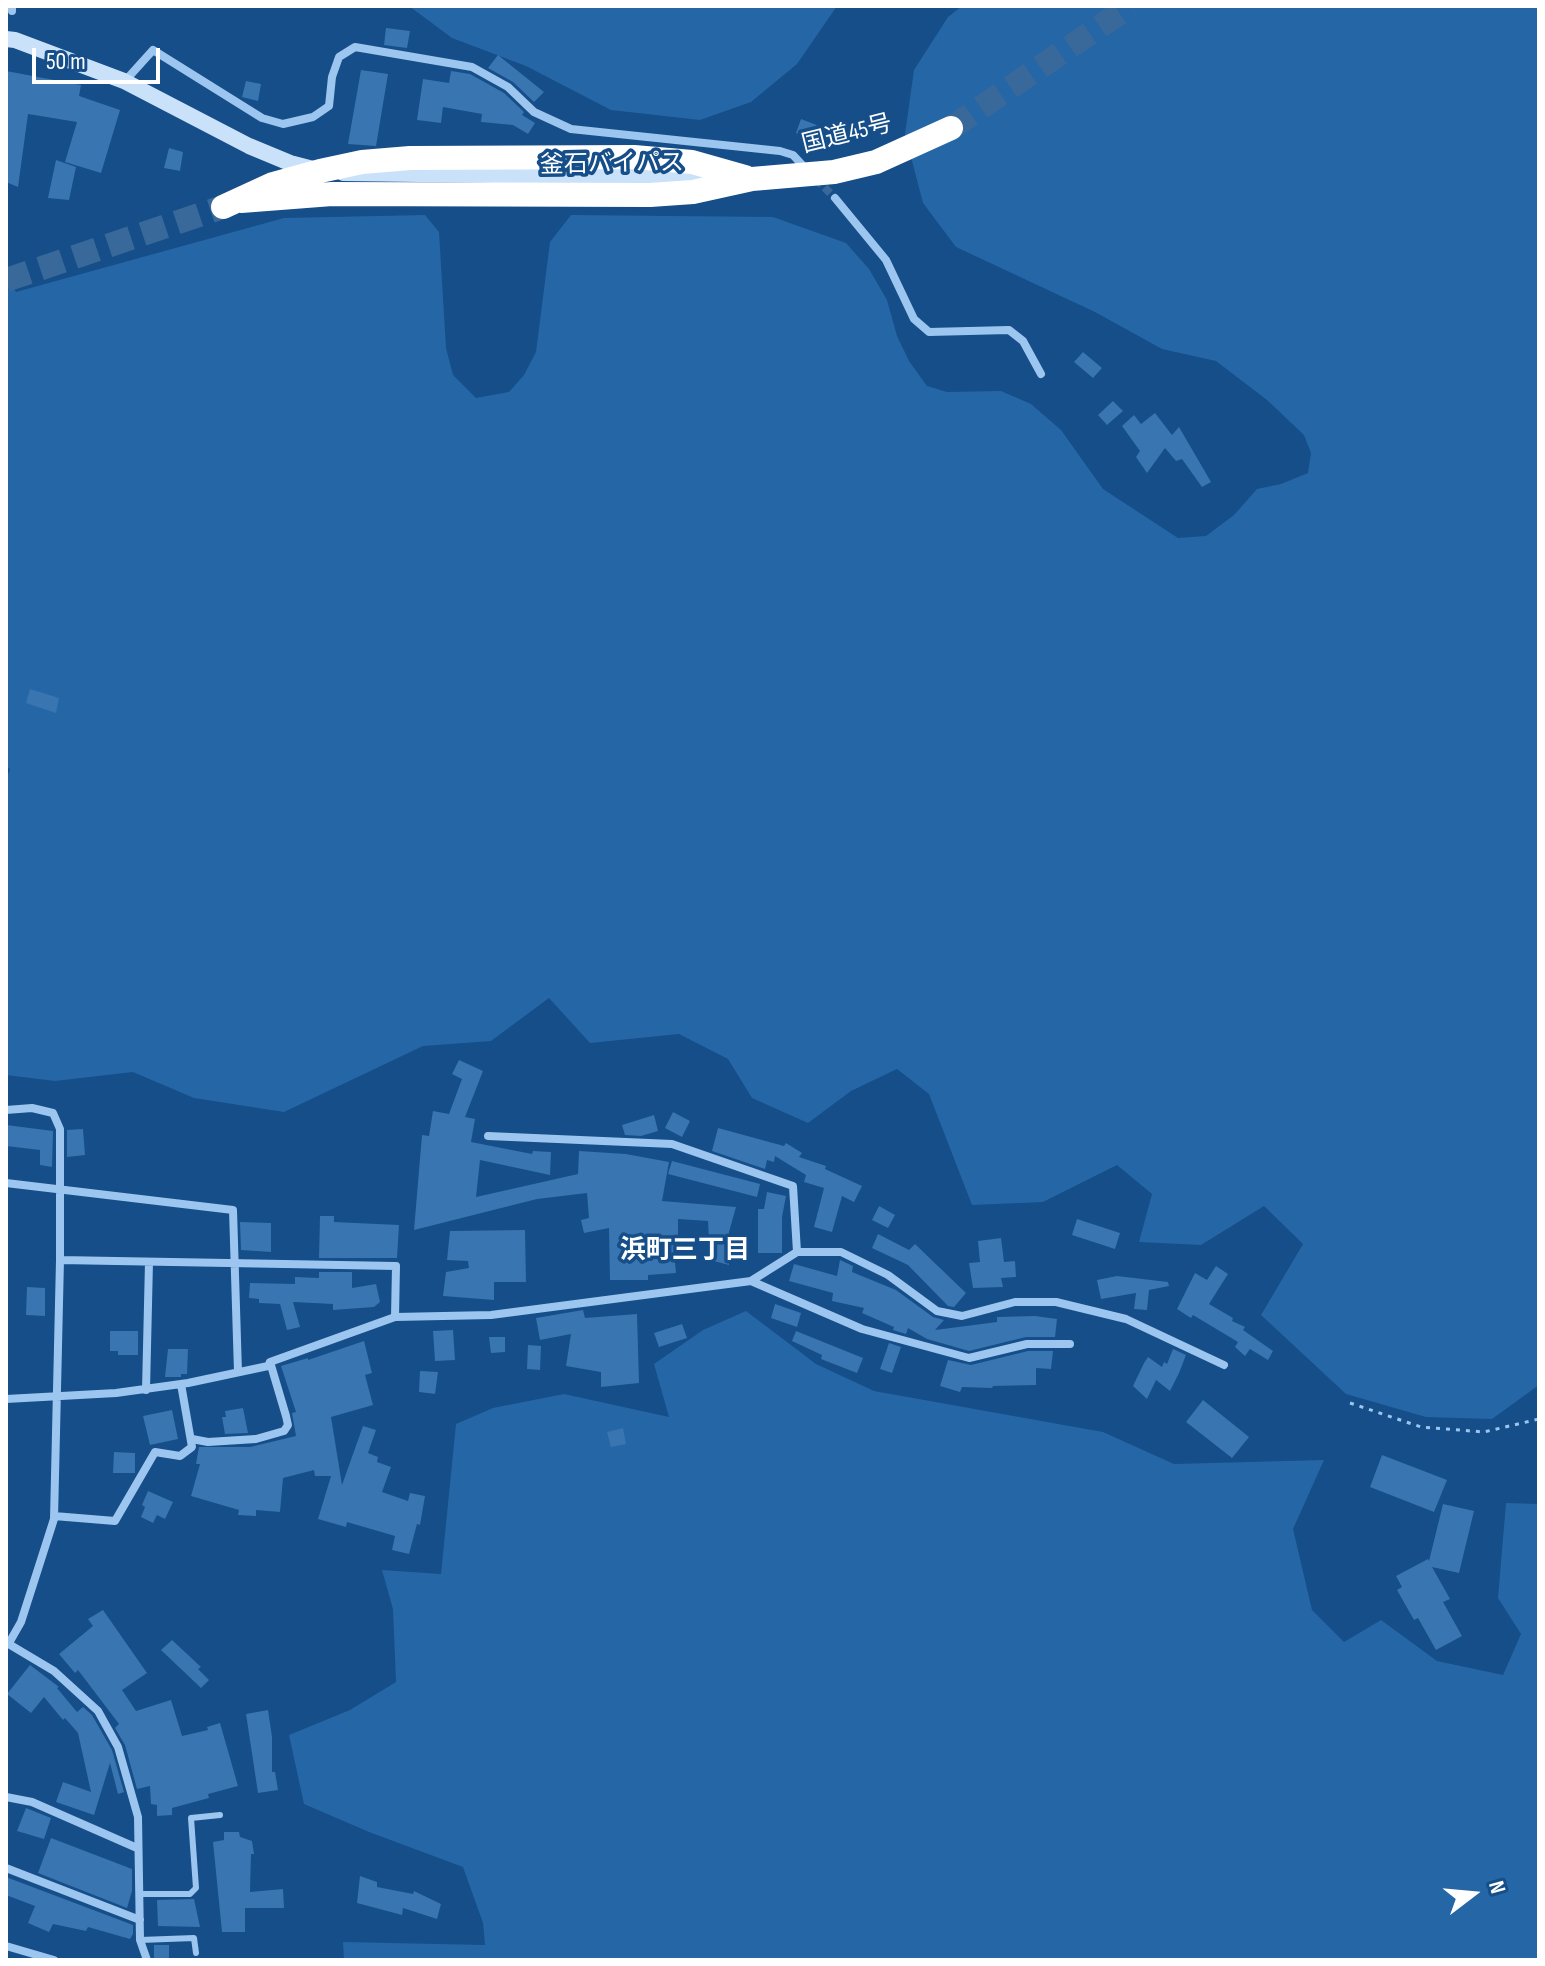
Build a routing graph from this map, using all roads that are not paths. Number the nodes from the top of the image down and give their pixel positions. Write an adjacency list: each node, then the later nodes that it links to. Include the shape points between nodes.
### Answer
1 (6, 39): 2 (street)
2 (124, 81): 4 (street, via 153,50 262,118 283,124 313,117 329,106 339,57 355,47 472,67 508,87 534,112 571,129 780,151 793,155); 5 (street, via 249,146 331,173)
3 (951, 128): 5 (highway, 国道45号, via 876,162 834,172)
4 (810, 172)
5 (752, 179): 5 (highway, 釜石バイパス, via 650,195 332,194 232,204 273,184 362,162 410,158 634,157 692,162)
6 (835, 198): 7 (street, via 886,260 914,319 929,332 1009,330 1023,341)
7 (1041, 374)
8 (6, 1110): 11 (street, via 53,1113 60,1129)
9 (488, 1136): 12 (street, via 672,1144 793,1186)
10 (6, 1183): 11 (street)
11 (60, 1189): 13 (street); 15 (street, via 233,1210)
12 (797, 1252): 16 (street); 20 (street, via 841,1252 888,1275 937,1311 962,1316 1015,1302 1056,1302 1126,1319)
13 (60, 1260): 14 (street); 24 (street)
14 (149, 1262): 15 (street); 23 (street)
15 (235, 1264): 17 (street, via 396,1266); 21 (street)
16 (751, 1281): 17 (street, via 491,1315); 18 (street, via 862,1329 969,1358 1027,1344)
17 (395, 1317): 19 (street)
18 (1070, 1344)
19 (270, 1362): 21 (street); 26 (street, via 288,1425 284,1431 256,1439)
20 (1224, 1365)
21 (238, 1372): 22 (street)
22 (181, 1384): 23 (street); 26 (street)
23 (146, 1390): 24 (street)
24 (57, 1398): 25 (street); 27 (street)
25 (6, 1399)
26 (192, 1439): 27 (street, via 192,1447 180,1456 155,1452 115,1521)
27 (54, 1516): 28 (street, via 21,1622)
28 (8, 1643): 31 (street, via 54,1671 98,1711 118,1747 138,1817)
29 (6, 1797): 31 (street, via 32,1802)
30 (220, 1815): 33 (lane, via 191,1818 196,1888 190,1894)
31 (137, 1848): 33 (street)
32 (6, 1868): 34 (street)
33 (139, 1894): 34 (street)
34 (140, 1920): 35 (street)
35 (140, 1940): 37 (lane, via 194,1938); 39 (street)
36 (6, 1946): 38 (street)
37 (196, 1953)
38 (54, 1960)
39 (147, 1960)

